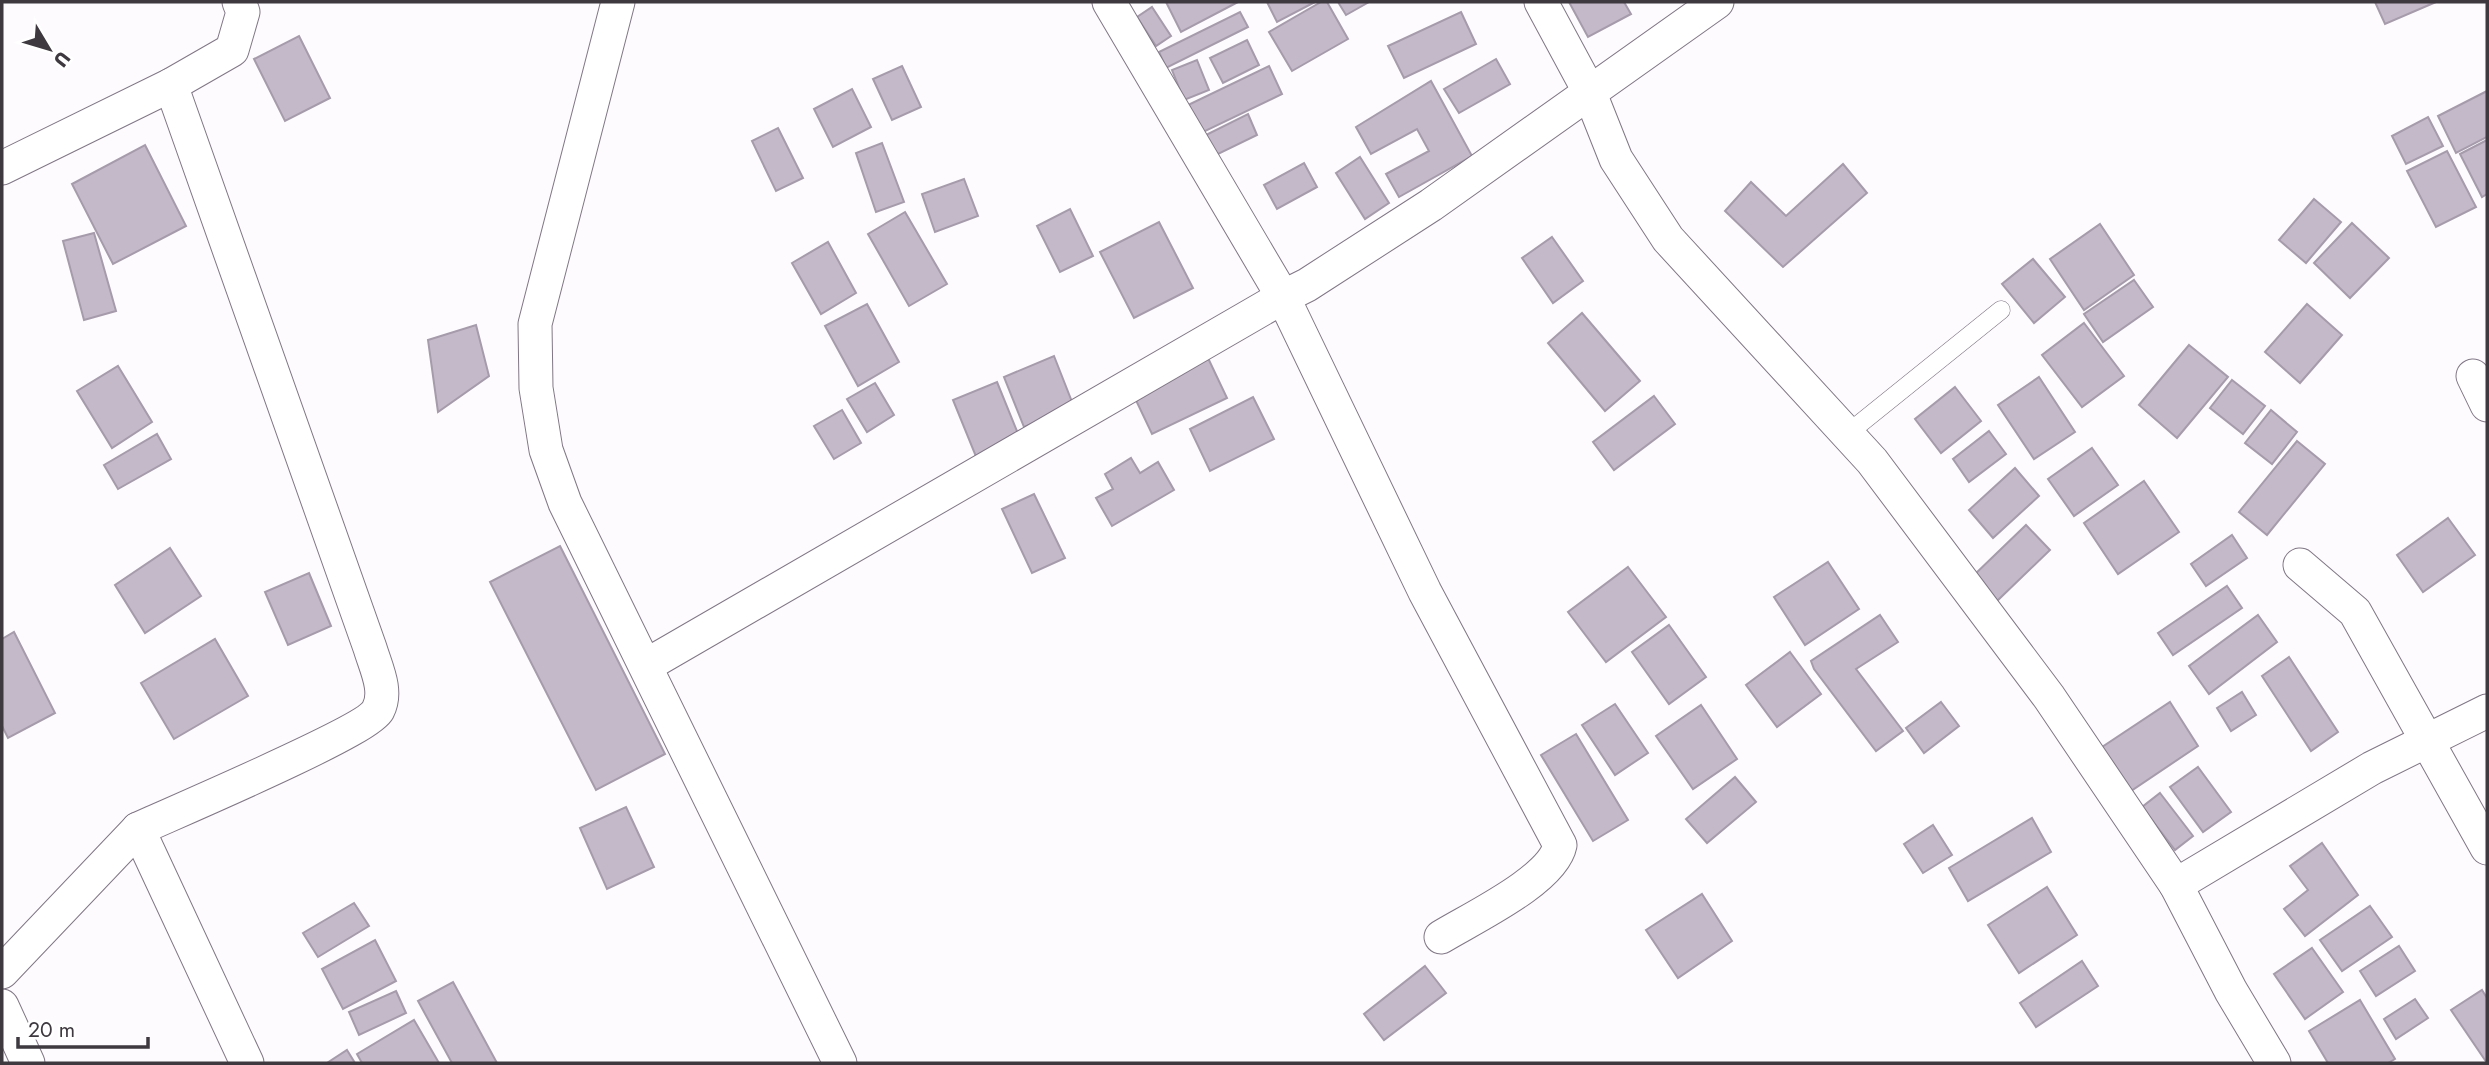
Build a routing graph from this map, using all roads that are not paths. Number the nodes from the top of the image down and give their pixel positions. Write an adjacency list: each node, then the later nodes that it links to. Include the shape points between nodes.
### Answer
1 (239, 2): 6 (street, via 243,12 232,50)
2 (618, 2): 13 (street, via 535,324 536,388 546,450 565,503)
3 (1109, 2): 9 (street)
4 (1541, 2): 7 (street)
5 (1717, 2): 7 (street)
6 (171, 85): 8 (street); 16 (street, via 381,680 383,699 372,719 335,739)
7 (1589, 91): 9 (street, via 1430,205); 11 (street, via 1616,159 1668,239)
8 (2, 168)
9 (1283, 297): 13 (street); 19 (street, via 1425,592 1560,845 1558,858 1541,875)
10 (2001, 310): 11 (lane)
11 (1847, 434): 18 (street, via 2049,697)
12 (2300, 565): 15 (street, via 2355,612)
13 (647, 665): 24 (street)
14 (2487, 711): 15 (street)
15 (2426, 742): 17 (street); 18 (street, via 2372,768)
16 (138, 829): 20 (street); 23 (street)
17 (2487, 848)
18 (2176, 885): 25 (street)
19 (1441, 937)
20 (2, 972)
21 (2, 1006): 22 (street)
22 (28, 1063)
23 (247, 1063)
24 (840, 1063)
25 (2274, 1063)

